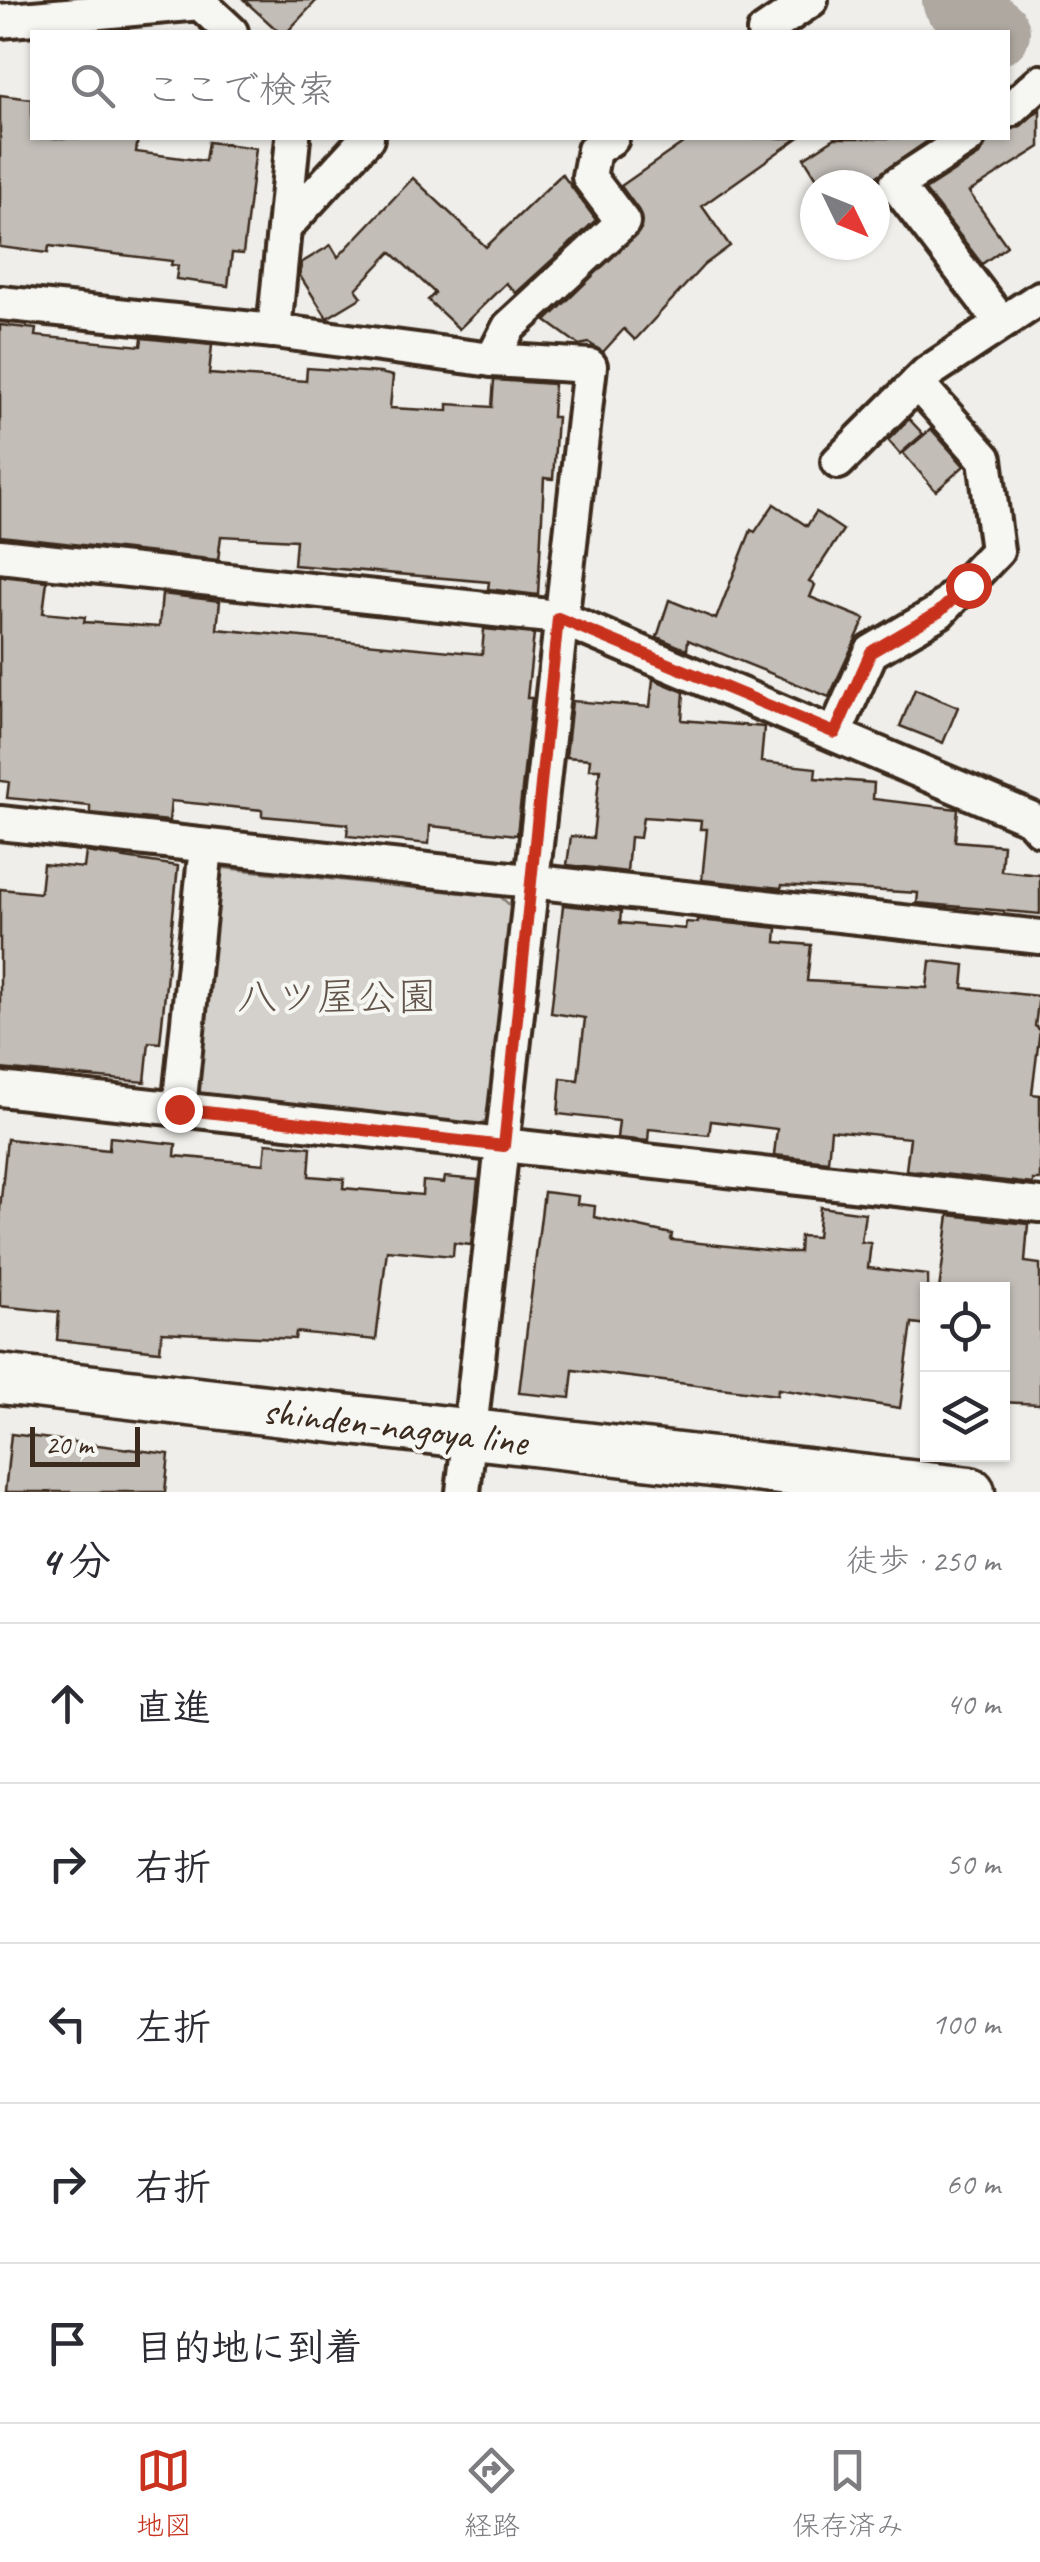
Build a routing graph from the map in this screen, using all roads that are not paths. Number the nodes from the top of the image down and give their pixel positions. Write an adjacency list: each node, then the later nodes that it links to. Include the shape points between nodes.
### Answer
1 (811, 0): 4 (street)
2 (0, 20): 3 (street, via 200,3)
3 (229, 30)
4 (767, 30)
5 (1040, 82): 6 (street)
6 (1010, 109)
7 (293, 140): 11 (street)
8 (366, 140): 11 (street)
9 (965, 140): 14 (street, via 896,185)
10 (593, 142): 16 (street, via 590,177 623,222 509,327)
11 (286, 227): 15 (street)
12 (1040, 298): 14 (street)
13 (0, 303): 15 (street)
14 (1002, 323): 17 (street)
15 (274, 331): 16 (street)
16 (492, 360): 20 (street, via 590,366)
17 (917, 383): 18 (street); 21 (street, via 985,458 997,551 939,612 871,652)
18 (838, 462)
19 (0, 556): 20 (street)
20 (558, 618): 21 (street); 25 (street)
21 (835, 733): 23 (street, via 1030,818)
22 (0, 823): 24 (street)
23 (1040, 829)
24 (206, 847): 25 (street); 28 (street)
25 (532, 885): 26 (street); 29 (street)
26 (1040, 938)
27 (0, 1088): 28 (street)
28 (179, 1109): 29 (street)
29 (504, 1146): 30 (street); 32 (street)
30 (1040, 1205)
31 (0, 1379): 32 (main road, shinden-nagoya line)
32 (469, 1436): 33 (street); 34 (main road, shinden-nagoya line)
33 (464, 1492)
34 (970, 1492)

